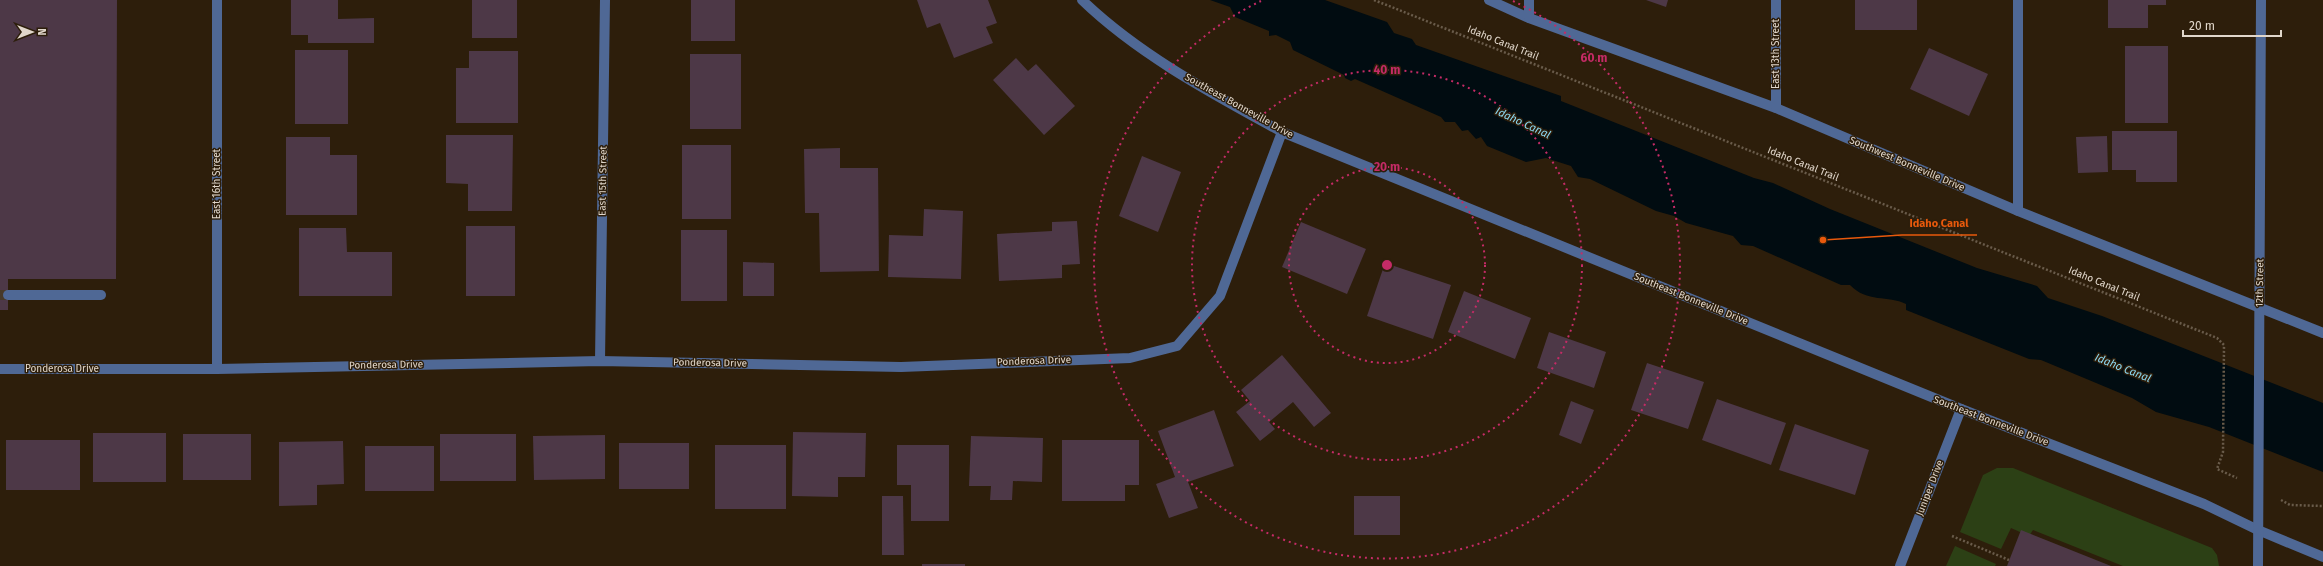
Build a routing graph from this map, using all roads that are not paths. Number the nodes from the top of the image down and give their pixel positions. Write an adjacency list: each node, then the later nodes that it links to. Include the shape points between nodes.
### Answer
1 (217, 0): 19 (street, East 16th Street)
2 (605, 0): 17 (street, East 15th Street)
3 (1082, 0): 11 (street, Southeast Bonneville Drive, via 1100,17 1191,82)
4 (1489, 0): 9 (street, Southwest Bonneville Drive)
5 (1529, 0): 9 (street)
6 (1776, 0): 10 (street, East 13th Street)
7 (2018, 0): 12 (street)
8 (2261, 0): 15 (street, 12th Street)
9 (1529, 18): 10 (street, Southwest Bonneville Drive)
10 (1776, 108): 12 (street, Southwest Bonneville Drive)
11 (1282, 132): 17 (street, Ponderosa Drive, via 1220,296 1177,346 1130,358 901,367); 20 (street, Southeast Bonneville Drive)
12 (2018, 212): 15 (street, Southwest Bonneville Drive)
13 (8, 295): 14 (street)
14 (101, 295)
15 (2260, 307): 16 (street, Southwest Bonneville Drive); 21 (street, 12th Street)
16 (2323, 333)
17 (600, 362): 19 (street, Ponderosa Drive)
18 (0, 369): 19 (street, Ponderosa Drive)
19 (217, 369)
20 (1961, 409): 21 (street, Southeast Bonneville Drive, via 2204,504); 23 (street, Juniper Drive)
21 (2258, 530): 22 (street, Southeast Bonneville Drive); 24 (street, 12th Street)
22 (2323, 557)
23 (1900, 566)
24 (2258, 566)

